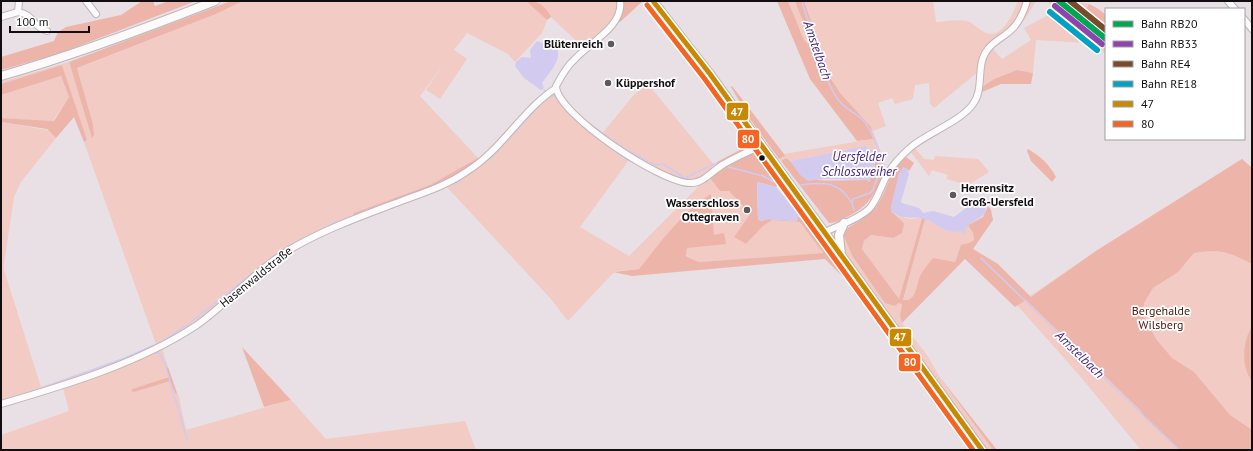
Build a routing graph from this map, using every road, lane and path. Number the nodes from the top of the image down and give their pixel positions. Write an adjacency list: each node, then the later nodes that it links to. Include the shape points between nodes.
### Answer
1 (19, 1): 7 (street)
2 (86, 1): 8 (street)
3 (214, 1): 13 (main road, via 55,61)
4 (620, 1): 14 (street, via 621,10 617,20 574,59)
5 (653, 1): 15 (main road, via 710,74)
6 (1027, 1): 16 (street, via 1015,25 985,53 979,92 972,105 926,135 907,151 890,170 874,202 860,215)
7 (18, 12): 9 (street); 12 (street, via 30,17 38,28)
8 (96, 14)
9 (1, 17)
10 (1248, 21): 11 (street)
11 (1252, 29)
12 (47, 31)
13 (1, 76)
14 (556, 88): 15 (street, via 567,106 590,128 619,150 676,182 697,182 723,164); 19 (street, Hasenwaldstraße, via 540,101 486,158 466,173 440,187 330,229 293,247 198,324 178,337 95,374)
15 (760, 146): 17 (main road)
16 (844, 223): 17 (street); 18 (main road, via 839,235)
17 (824, 233): 18 (main road)
18 (843, 259): 20 (main road)
19 (1, 404)
20 (982, 450)

